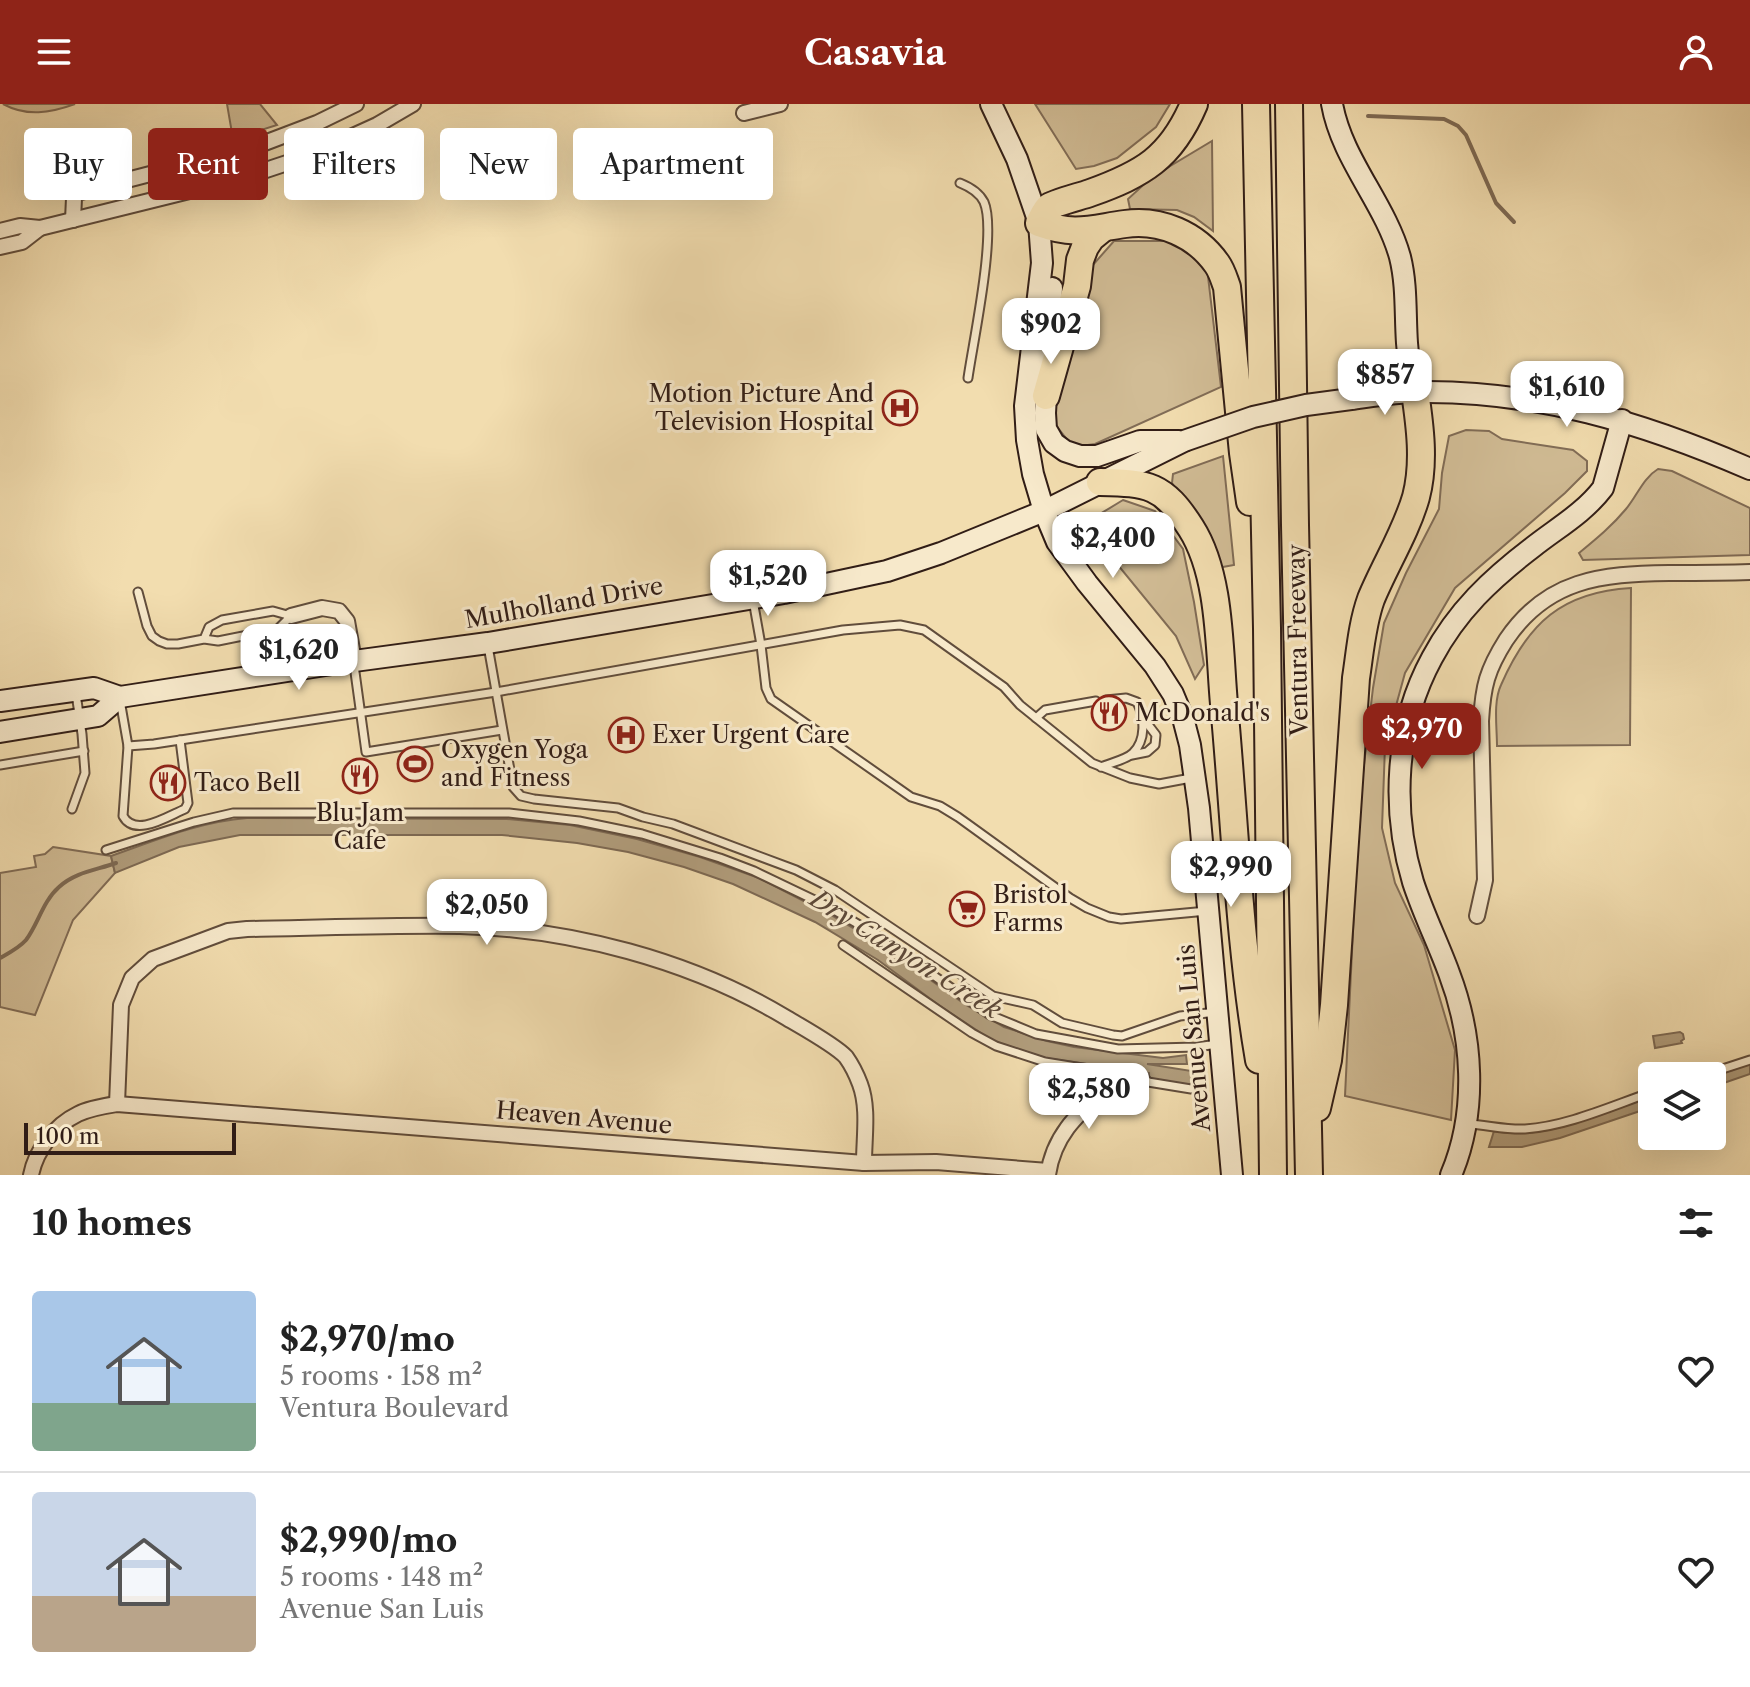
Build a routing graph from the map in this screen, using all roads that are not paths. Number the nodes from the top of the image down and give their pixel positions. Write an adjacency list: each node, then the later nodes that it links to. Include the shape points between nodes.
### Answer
1 (356, 104): 11 (street, via 254,147 77,193)
2 (413, 104): 11 (street, via 311,155 242,178)
3 (780, 104): 9 (street)
4 (991, 104): 12 (main road)
5 (1194, 104): 12 (highway, via 1174,142 1149,165 1050,206)
6 (1256, 104): 29 (highway, Ventura Freeway)
7 (1289, 104): 68 (highway, Ventura Freeway)
8 (1332, 104): 18 (main road, via 1349,154 1400,257)
9 (744, 113)
10 (960, 183): 17 (lane, via 984,203 988,233)
11 (73, 220): 13 (street)
12 (1039, 223): 14 (highway, via 1068,231); 19 (main road, via 1053,265); 24 (main road, Avenue San Luis, via 1042,263 1025,406 1033,474)
13 (40, 228): 15 (street); 16 (street, via 22,242)
14 (1102, 229): 19 (highway, via 1080,260); 29 (highway, via 1163,225 1181,233 1208,254 1227,287)
15 (0, 231)
16 (0, 247)
17 (968, 378)
18 (1415, 392): 20 (main road, Mulholland Drive, via 1521,399); 21 (main road, Mulholland Drive, bridge, via 1306,405); 68 (highway, via 1421,470 1416,497 1370,601 1362,635 1328,1060)
19 (1046, 396): 21 (main road, via 1046,429 1054,443 1080,456 1097,456 1140,441)
20 (1622, 420): 22 (main road, Mulholland Drive); 66 (main road, via 1603,488 1467,605 1431,660 1406,725 1400,763 1403,839 1413,882 1461,1008 1469,1071)
21 (1184, 441): 23 (main road, Mulholland Drive)
22 (1750, 469)
23 (1100, 482): 24 (main road, Mulholland Drive); 67 (highway, via 1157,490 1191,529 1210,572 1249,1004)
24 (1044, 511): 27 (main road, Mulholland Drive, via 887,571); 52 (main road, Avenue San Luis, via 1057,542 1173,694)
25 (1750, 572): 56 (street, via 1589,579 1538,604 1515,627 1493,660 1482,697 1485,880)
26 (138, 592): 30 (lane, via 147,626 159,641)
27 (752, 598): 31 (main road, Mulholland Drive); 32 (lane)
28 (291, 616): 30 (lane, via 278,629); 30 (lane, via 273,611 222,620 209,627); 33 (street, via 322,608 339,611 347,621)
29 (1267, 628): 67 (highway, Ventura Freeway)
30 (204, 639)
31 (488, 643): 33 (main road, Mulholland Drive); 35 (lane)
32 (761, 645): 35 (lane); 42 (lane, via 900,625 924,630 1004,687); 55 (lane, via 771,699 911,797 958,817 1073,900 1121,919)
33 (354, 661): 36 (main road, Mulholland Drive); 40 (lane)
34 (75, 691): 36 (main road, Mulholland Drive, via 94,688); 38 (main road, Mulholland Drive); 43 (lane)
35 (496, 692): 40 (lane); 44 (lane)
36 (120, 697): 43 (main road, Mulholland Drive, via 98,716); 47 (lane)
37 (1106, 700): 41 (lane, via 1137,702)
38 (0, 701)
39 (1096, 701): 42 (lane, via 1045,710)
40 (360, 712): 44 (lane, via 366,752); 46 (lane)
41 (1142, 717): 49 (lane, via 1143,737); 49 (lane, via 1156,735 1155,745)
42 (1036, 718): 51 (lane)
43 (79, 719): 45 (main road, Mulholland Drive); 48 (lane)
44 (502, 730): 58 (lane, via 513,787 521,796 618,808 796,870 835,890 999,999 1026,1002 1062,1023 1122,1036 1180,1016)
45 (0, 732)
46 (180, 740): 47 (lane); 47 (lane, via 189,797 185,809 145,825 131,825 123,816)
47 (128, 746)
48 (84, 751): 50 (lane); 53 (lane, via 85,773)
49 (1132, 755): 51 (lane)
50 (0, 765)
51 (1101, 767): 52 (lane, via 1159,784)
52 (1196, 777): 55 (main road, Avenue San Luis)
53 (72, 809)
54 (106, 850): 59 (lane, via 233,813 509,813 579,821 720,858 790,887 873,933 990,1015 1036,1034 1118,1049)
55 (1209, 910): 58 (main road, Avenue San Luis)
56 (1477, 916)
57 (843, 945): 63 (lane, via 996,1046 1045,1062)
58 (1217, 1012): 59 (main road, Avenue San Luis)
59 (1220, 1044): 72 (main road, Avenue San Luis)
60 (1750, 1060): 61 (lane)
61 (1726, 1068)
62 (1113, 1082): 70 (street, via 1069,1124 1055,1146)
63 (1191, 1089)
64 (1638, 1097): 66 (lane, via 1538,1128)
65 (117, 1104): 69 (street, Heaven Avenue); 69 (street, via 121,1005 132,978 153,959 228,931 462,926 591,942 648,956 768,1007 846,1057 865,1101); 71 (street, Heaven Avenue, via 77,1114 52,1133)
66 (1465, 1123): 75 (main road)
67 (1272, 1140): 73 (highway, Ventura Freeway)
68 (1309, 1147): 74 (highway, Ventura Freeway)
69 (864, 1163): 70 (street, Heaven Avenue, via 936,1162)
70 (1048, 1173)
71 (31, 1175)
72 (1232, 1175)
73 (1273, 1175)
74 (1309, 1175)
75 (1451, 1175)

